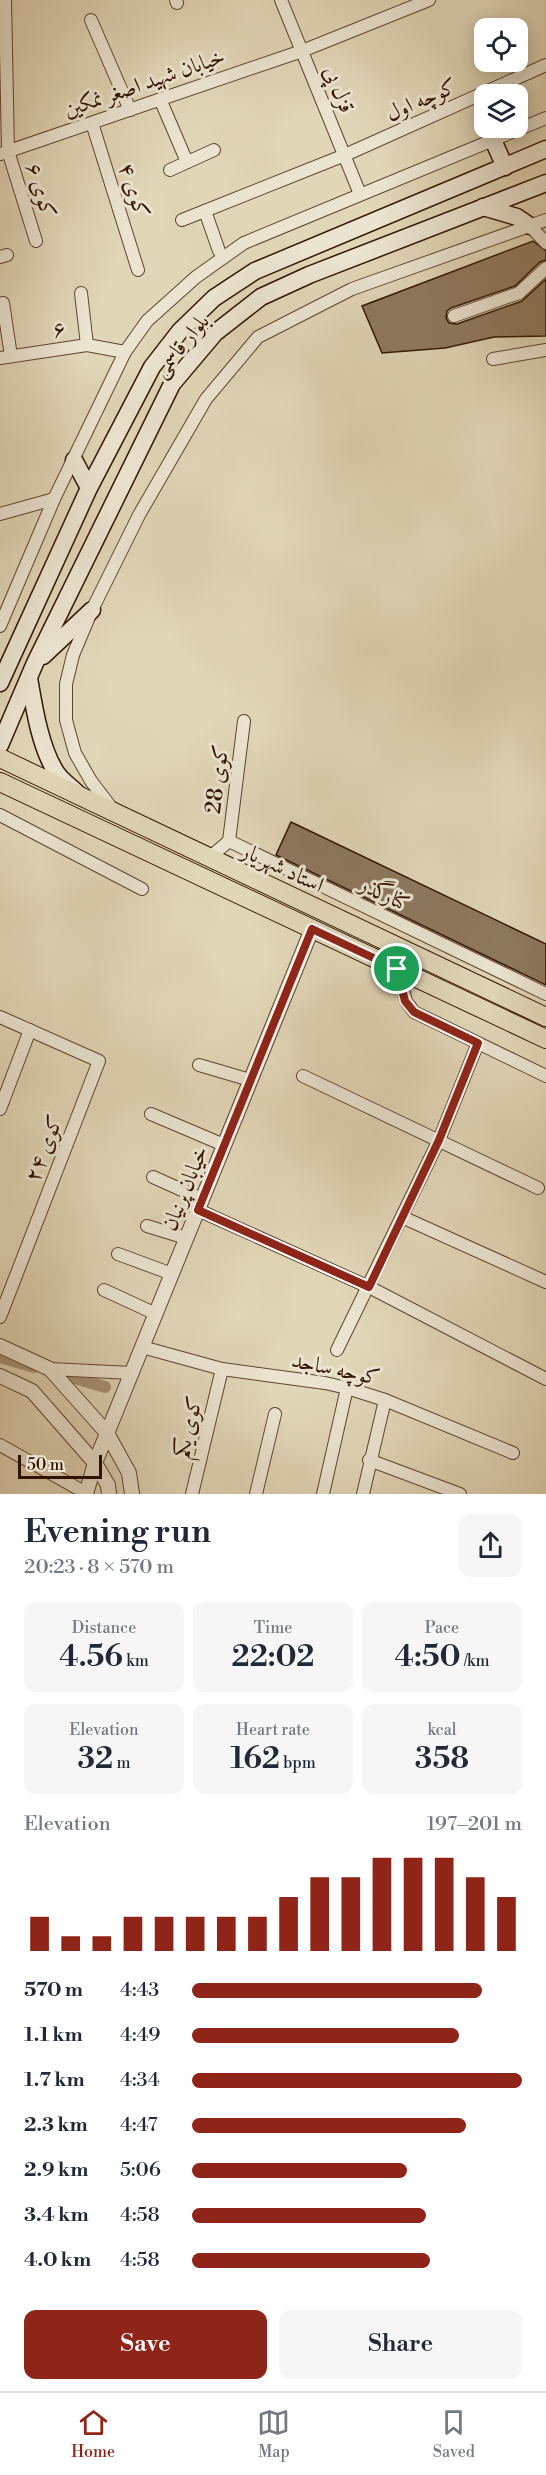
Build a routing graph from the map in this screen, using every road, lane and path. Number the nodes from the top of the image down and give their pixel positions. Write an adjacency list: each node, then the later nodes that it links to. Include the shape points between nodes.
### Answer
1 (281, 0): 6 (street, قزل پی)
2 (429, 0): 6 (street)
3 (3, 1): 5 (street, کوی ۶)
4 (91, 20): 9 (street)
5 (4, 48): 10 (street, کوی ۶)
6 (302, 51): 8 (street, خیابان شهید اصغر نمکین); 17 (street, قزل پی)
7 (546, 65): 17 (street, کوچه اول)
8 (160, 99): 9 (street, خیابان شهید اصغر نمکین); 18 (street)
9 (130, 110): 12 (street, خیابان شهید اصغر نمکین)
10 (4, 114): 16 (street, کوی ۶)
11 (546, 118): 13 (street)
12 (92, 123): 16 (street, خیابان شهید اصغر نمکین); 31 (street, کوی ۴)
13 (493, 140): 19 (main road); 22 (street)
14 (546, 149): 19 (main road, بلوار قاسمی)
15 (214, 150): 18 (street)
16 (4, 152): 27 (street, کوی ۶)
17 (345, 155): 22 (street, قزل پی); 24 (street, کوچه اول)
18 (187, 162): 20 (street)
19 (505, 167): 41 (main road, بلوار قاسمی, via 255,270 214,298 180,331 152,367)
20 (170, 170)
21 (546, 183): 23 (main road, بلوار قاسمی)
22 (360, 194): 37 (street, via 244,243 196,277 147,321)
23 (483, 207): 26 (main road); 46 (main road, بلوار قاسمی, via 261,297 215,333 172,384)
24 (205, 211): 25 (street, کوچه اول); 29 (street)
25 (182, 220)
26 (538, 223): 28 (street); 44 (street, via 352,290 258,337 206,399 139,515)
27 (36, 241)
28 (546, 243)
29 (219, 251)
30 (546, 268): 34 (street, via 519,293)
31 (138, 270)
32 (81, 293): 35 (street)
33 (3, 303): 38 (street)
34 (454, 316)
35 (87, 345): 37 (street, ۶); 38 (street, ۶)
36 (546, 350): 39 (street)
37 (125, 352): 40 (street)
38 (6, 357)
39 (493, 359)
40 (74, 460): 41 (main road); 42 (street)
41 (89, 488): 47 (main road, بلوار قاسمی)
42 (54, 499): 43 (street); 45 (street)
43 (0, 514)
44 (92, 610): 46 (main road); 54 (street, via 73,655 66,684 66,720 75,753)
45 (0, 626)
46 (35, 663): 48 (main road, بلوار قاسمی)
47 (2, 674)
48 (28, 678): 50 (main road, بلوار قاسمی); 53 (main road, via 37,723 57,772)
49 (244, 721): 56 (street, کوی 28)
50 (0, 745)
51 (0, 758): 53 (main road, استاد شهریار)
52 (0, 782): 59 (main road, استاد شهریار)
53 (81, 797): 54 (main road, استاد شهریار)
54 (115, 813): 57 (main road, استاد شهریار)
55 (0, 816): 58 (street)
56 (229, 841): 57 (street); 61 (street, کنارگذر)
57 (209, 858): 63 (main road, استاد شهریار)
58 (142, 889)
59 (312, 929): 60 (main road, استاد شهریار); 70 (street, خیابان پرنیان)
60 (397, 969): 65 (main road, استاد شهریار); 66 (street, via 405,1001 414,1012)
61 (546, 994)
62 (0, 1017): 64 (street)
63 (546, 1017)
64 (30, 1030): 71 (street); 87 (street, کوی ۲۴, via 99,1061)
65 (546, 1040)
66 (478, 1043): 69 (street); 73 (street)
67 (199, 1065): 70 (street)
68 (303, 1076): 73 (street)
69 (546, 1076)
70 (250, 1080): 74 (street, خیابان پرنیان)
71 (0, 1109)
72 (150, 1114): 74 (street)
73 (439, 1140): 76 (street); 78 (street)
74 (224, 1145): 77 (street, خیابان پرنیان)
75 (153, 1177): 77 (street)
76 (538, 1188)
77 (200, 1204): 80 (street, خیابان پرنیان); 84 (street)
78 (402, 1217): 83 (street); 84 (street)
79 (147, 1226): 80 (street)
80 (186, 1238): 82 (street, خیابان پرنیان)
81 (118, 1254): 82 (street)
82 (172, 1274): 86 (street, خیابان پرنیان)
83 (546, 1282)
84 (369, 1287): 90 (street); 95 (street)
85 (104, 1290): 86 (street)
86 (156, 1314): 89 (street, خیابان پرنیان)
87 (0, 1317)
88 (0, 1346): 91 (street)
89 (142, 1347): 92 (street, کوچه ساجد); 93 (street, خیابان پرنیان)
90 (337, 1350)
91 (50, 1369): 93 (street); 99 (street)
92 (222, 1369): 96 (street, کوچه ساجد); 107 (street, کوی یکم)
93 (132, 1373): 99 (street, خیابان پرنیان)
94 (0, 1376): 103 (street, via 32,1392)
95 (546, 1378)
96 (347, 1388): 97 (street, کوچه ساجد); 109 (street)
97 (385, 1400): 101 (street, کوچه ساجد); 102 (street)
98 (275, 1414): 108 (street)
99 (107, 1433): 103 (street, خیابان پرنیان); 106 (street, via 129,1473)
100 (0, 1445): 104 (street)
101 (513, 1453)
102 (369, 1460): 110 (street); 111 (street)
103 (95, 1463): 104 (street, خیابان پرنیان); 105 (street)
104 (86, 1494)
105 (109, 1494)
106 (132, 1494)
107 (192, 1494)
108 (256, 1494)
109 (323, 1494)
110 (363, 1494)
111 (460, 1494)

